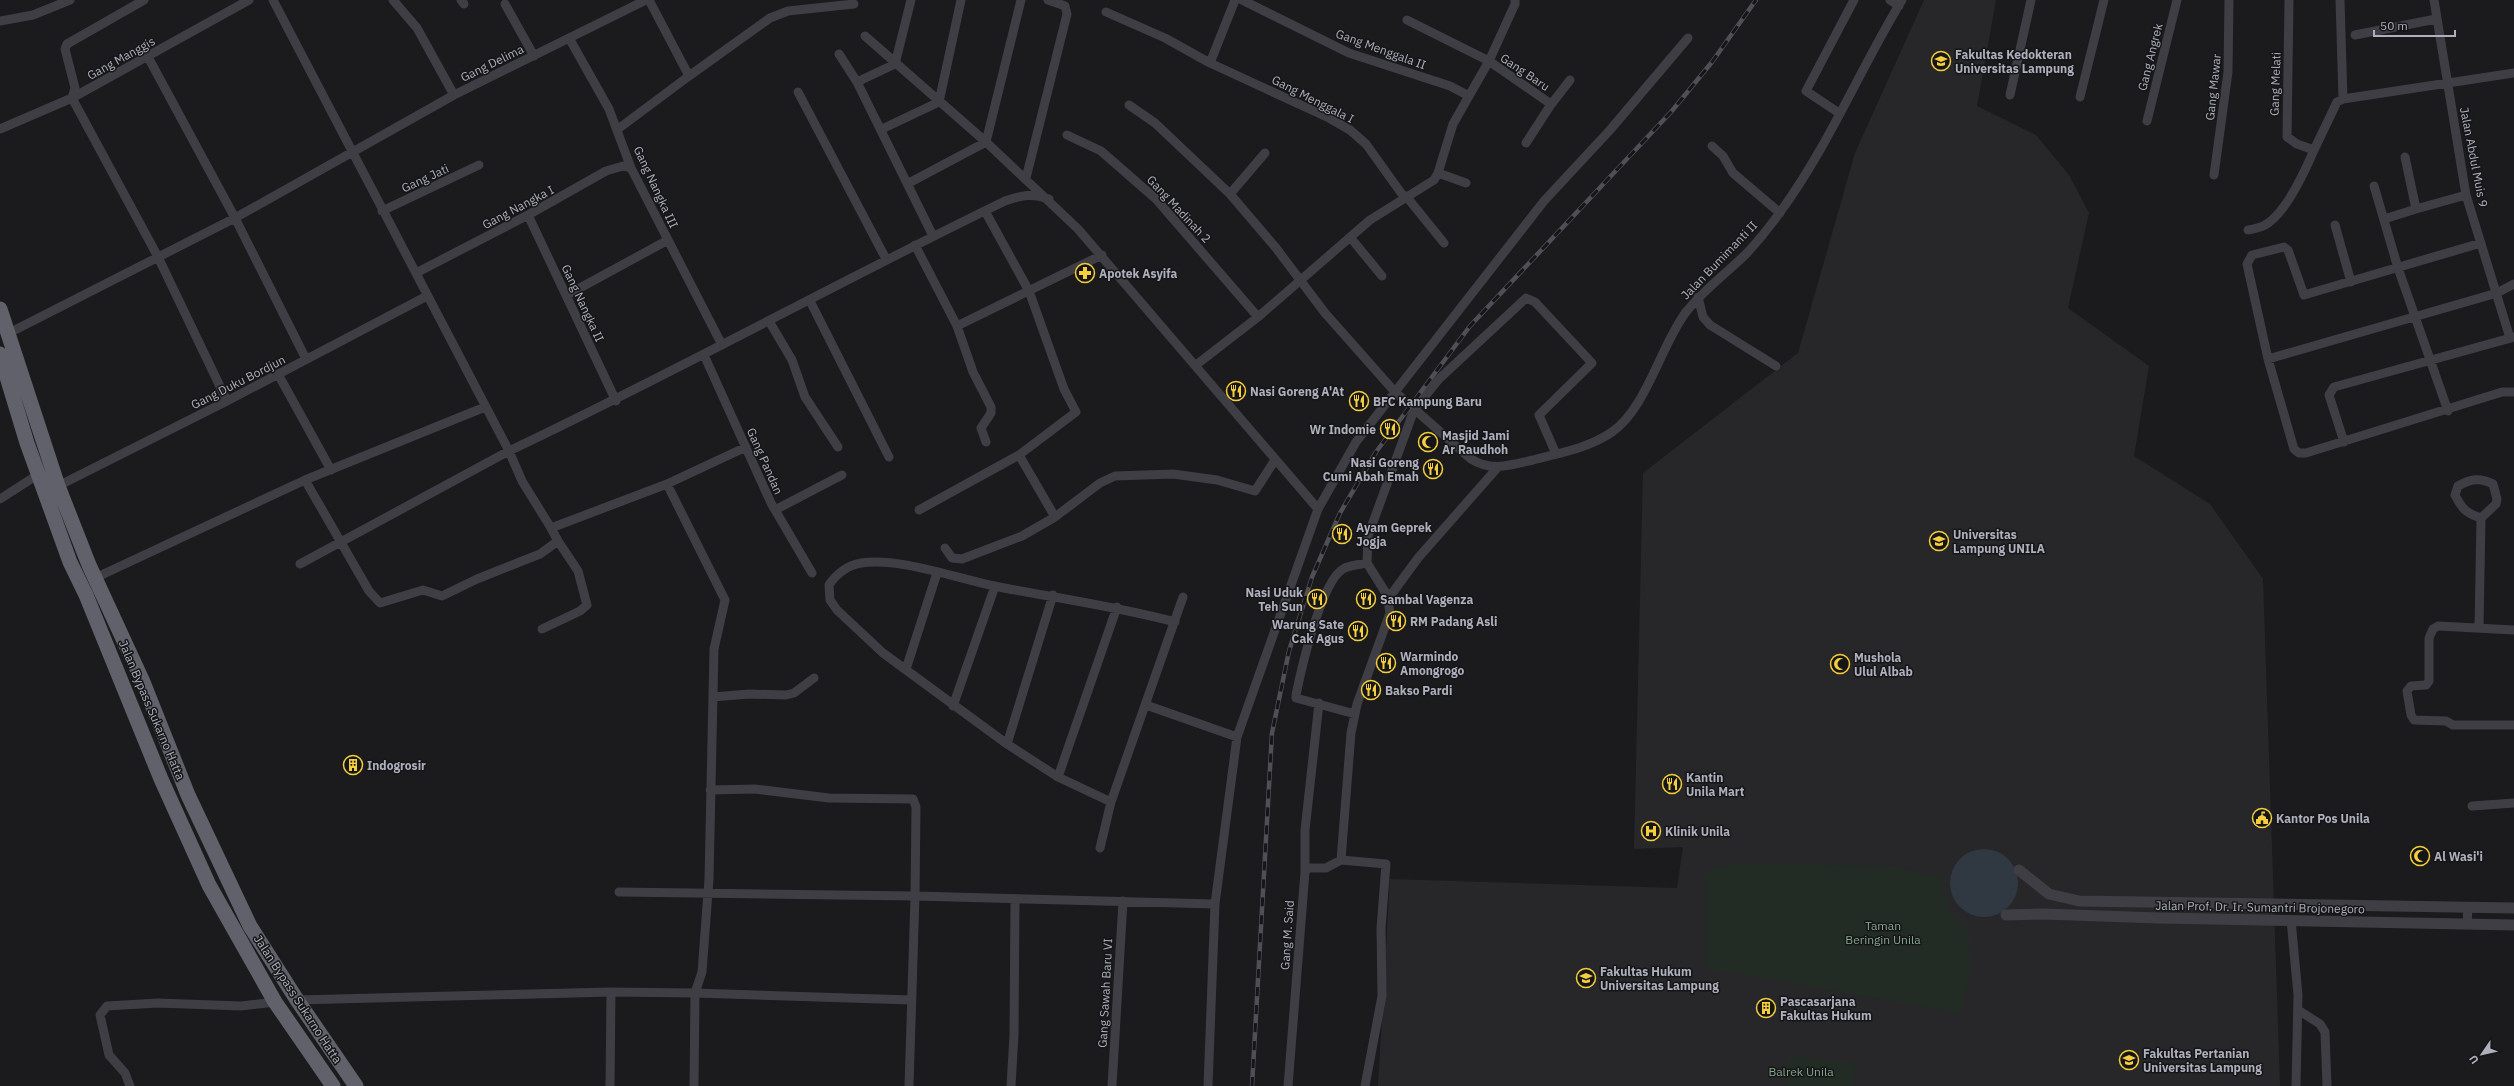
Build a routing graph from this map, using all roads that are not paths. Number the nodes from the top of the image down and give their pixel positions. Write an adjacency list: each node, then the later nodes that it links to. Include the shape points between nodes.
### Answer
1 (70, 0): 31 (street, via 34,15)
2 (144, 0): 52 (street, via 67,44 65,49 75,88)
3 (249, 0): 38 (street, Gang Manggis)
4 (273, 0): 67 (street)
5 (393, 0): 48 (street, via 417,28)
6 (646, 0): 34 (street, Gang Delima)
7 (649, 0): 43 (street)
8 (911, 0): 41 (street)
9 (961, 0): 54 (street)
10 (1021, 0): 63 (street)
11 (1048, 0): 24 (street)
12 (1235, 0): 40 (street)
13 (1242, 0): 50 (street, Gang Menggala II, via 1349,53 1450,86)
14 (1515, 0): 39 (street)
15 (1854, 0): 57 (street, via 1806,91)
16 (1890, 0): 25 (street)
17 (2031, 0): 49 (street)
18 (2104, 0): 51 (street)
19 (2177, 0): 58 (street, Gang Angrek)
20 (2229, 0): 73 (street, Gang Mawar, via 2228,72)
21 (2289, 0): 66 (street, Gang Melati, via 2287,137)
22 (2340, 0): 53 (street)
23 (2434, 0): 29 (street, Jalan Abdul Muis 9)
24 (1066, 3): 74 (street, via 1067,14)
25 (1900, 3): 57 (street, Jalan Bumimanti II)
26 (505, 4): 37 (street)
27 (854, 4): 43 (street, via 788,11 770,18)
28 (1106, 12): 40 (street, Gang Menggala I, via 1165,38)
29 (2436, 19): 32 (street); 46 (street, Jalan Abdul Muis 9)
30 (1407, 20): 39 (street, Gang Baru)
31 (0, 21)
32 (2355, 35)
33 (865, 36): 41 (street)
34 (569, 38): 37 (street, Gang Delima); 61 (street, Gang Nangka III)
35 (1688, 38): 128 (street, via 1610,130 1544,201)
36 (839, 54): 45 (street)
37 (534, 56): 48 (street, Gang Delima)
38 (148, 57): 52 (street, Gang Manggis); 87 (street)
39 (1489, 61): 50 (street); 56 (street, Gang Baru, via 1543,98)
40 (1210, 63): 79 (street, Gang Menggala I, via 1350,130 1366,144)
41 (895, 64): 45 (street); 54 (street)
42 (2514, 73): 46 (street)
43 (689, 76): 61 (street)
44 (1570, 80): 56 (street)
45 (857, 82): 60 (street)
46 (2448, 82): 53 (street); 80 (street, Jalan Abdul Muis 9)
47 (798, 92): 99 (street)
48 (454, 95): 67 (street, Gang Delima)
49 (2010, 95)
50 (1469, 96): 72 (street, via 1453,124)
51 (2080, 97)
52 (72, 98): 59 (street, Gang Manggis); 98 (street)
53 (2343, 99): 66 (street, via 2337,102)
54 (939, 102): 60 (street); 63 (street)
55 (1129, 105): 78 (street, via 1155,124)
56 (1550, 106): 64 (street, Gang Baru)
57 (1839, 113): 85 (street, Jalan Bumimanti II, via 1806,175)
58 (2147, 121)
59 (0, 129)
60 (882, 129): 76 (street)
61 (618, 130): 71 (street, Gang Nangka III)
62 (1067, 136): 114 (street, Gang Madinah 2, via 1101,151 1156,199)
63 (986, 142): 74 (street); 76 (street)
64 (1526, 144)
65 (1712, 146): 85 (street, via 1723,156 1733,173)
66 (2314, 150): 90 (street, via 2294,191 2274,216 2266,225)
67 (351, 151): 83 (street); 87 (street, Gang Delima)
68 (1264, 153): 78 (street)
69 (2405, 157): 82 (street)
70 (479, 165): 83 (street, Gang Jati)
71 (631, 168): 86 (street, Gang Nangka I, via 624,166 606,171); 93 (street, Gang Nangka III)
72 (1438, 173): 75 (street); 79 (street, via 1425,186)
73 (2214, 175)
74 (1026, 178): 81 (street)
75 (1466, 183)
76 (907, 184): 91 (street)
77 (2374, 186): 88 (street)
78 (1230, 194): 103 (street)
79 (1405, 196): 92 (street); 94 (street, Gang Menggala I)
80 (2466, 196): 82 (street); 95 (street, Jalan Abdul Muis 9)
81 (1049, 199): 84 (street, via 1025,195); 97 (street)
82 (2416, 209): 88 (street)
83 (382, 211): 101 (street)
84 (985, 211): 91 (street); 106 (street)
85 (1780, 213): 110 (street, Jalan Bumimanti II, via 1747,252)
86 (528, 216): 101 (street, Gang Nangka I); 108 (street, Gang Nangka II)
87 (235, 218): 98 (street, Gang Delima); 122 (street)
88 (2384, 219): 100 (street)
89 (2334, 225): 104 (street)
90 (2248, 230)
91 (933, 236): 96 (street)
92 (1350, 237): 102 (street); 103 (street)
93 (668, 240): 108 (street); 119 (street, Gang Nangka III)
94 (1444, 243)
95 (2481, 243): 100 (street); 107 (street, Jalan Abdul Muis 9)
96 (915, 245): 99 (street); 116 (street)
97 (1102, 255): 106 (street); 125 (street)
98 (158, 257): 117 (street, Gang Delima); 130 (street)
99 (886, 259): 111 (street)
100 (2398, 268): 104 (street); 113 (street)
101 (416, 274): 109 (street)
102 (1382, 276)
103 (1300, 281): 114 (street); 128 (street)
104 (2351, 282): 123 (street, via 2304,295 2286,248 2282,246 2249,257 2247,262 2250,288)
105 (2514, 284): 107 (street)
106 (1029, 291): 116 (street); 141 (street, via 1064,389 1076,412)
107 (2497, 293): 113 (street); 118 (street, Jalan Abdul Muis 9)
108 (566, 295): 131 (street, Gang Nangka II)
109 (427, 296): 122 (street, Gang Duku Bordjun); 132 (street)
110 (1698, 297): 126 (street, via 1703,317 1710,326); 140 (street, Jalan Bumimanti II, via 1685,314 1634,410 1619,426 1600,438 1574,450)
111 (810, 301): 115 (street); 142 (street)
112 (0, 309): 117 (highway, Jalan Bypass Sukarno Hatta)
113 (2414, 315): 123 (street); 124 (street)
114 (1258, 317): 125 (street)
115 (769, 321): 119 (street); 138 (street, via 792,360 805,397)
116 (957, 326): 135 (street, via 974,372 991,407 991,413 981,428)
117 (7, 334): 150 (highway, Jalan Bypass Sukarno Hatta)
118 (2512, 338): 124 (street)
119 (722, 345): 121 (street)
120 (0, 354): 146 (highway, Jalan Bypass Sukarno Hatta)
121 (704, 355): 131 (street); 137 (street, Gang Pandan)
122 (306, 359): 127 (street, Gang Duku Bordjun)
123 (2268, 359): 136 (street, via 2294,449 2299,453 2306,453)
124 (2430, 360): 134 (street); 136 (street, via 2334,387 2329,395)
125 (1196, 365): 143 (street)
126 (1776, 366)
127 (278, 374): 130 (street, Gang Duku Bordjun); 145 (street)
128 (1395, 392): 133 (street); 152 (street, via 1356,442)
129 (2514, 392): 134 (street, via 2502,392)
130 (227, 401): 150 (street, Gang Duku Bordjun)
131 (616, 401): 139 (street)
132 (485, 407): 139 (street); 145 (street)
133 (1414, 410): 140 (street, via 1439,379 1520,302 1530,298 1592,363 1539,415); 144 (street, via 1471,459 1482,465); 161 (street, via 1368,536)
134 (2448, 411): 136 (street)
135 (986, 442)
136 (2344, 442)
137 (746, 447): 149 (street); 153 (street, Gang Pandan)
138 (838, 447)
139 (509, 451): 157 (street, via 532,499); 159 (street)
140 (1556, 454): 144 (street, Jalan Bumimanti II)
141 (1019, 455): 154 (street); 155 (street)
142 (889, 457)
143 (1275, 460): 152 (street); 155 (street, via 1255,491 1217,480 1173,474 1115,476 1100,483)
144 (1498, 467): 169 (street, via 1418,558)
145 (331, 470): 148 (street)
146 (39, 474): 151 (street); 178 (highway, Jalan Bypass Sukarno Hatta, via 70,562)
147 (842, 474): 153 (street)
148 (305, 480): 159 (street); 165 (street)
149 (667, 484): 157 (street, via 582,519); 179 (street, via 725,600 714,649)
150 (58, 486): 165 (highway, Jalan Bypass Sukarno Hatta)
151 (0, 499)
152 (1318, 509): 187 (street)
153 (774, 510): 163 (street, Gang Pandan)
154 (919, 510)
155 (1055, 517): 160 (street, via 1022,536 962,559 952,558)
156 (2481, 518): 156 (street, via 2466,513 2461,507 2455,494 2458,486 2479,479 2493,484 2496,504); 172 (street)
157 (551, 528): 158 (street)
158 (558, 541): 159 (street, via 540,554 476,579 446,595 438,596 423,590 384,603 378,602 368,591); 173 (street, via 578,571 587,605)
159 (341, 543): 162 (street)
160 (945, 548)
161 (1367, 563): 169 (street); 180 (street, via 1342,570 1337,575 1328,589 1309,640 1296,698)
162 (300, 564)
163 (812, 573)
164 (937, 573): 166 (street); 175 (street); 175 (street, via 898,565 859,563 841,572 829,585 830,600 837,610 883,653)
165 (95, 578): 177 (highway, Jalan Bypass Sukarno Hatta)
166 (995, 586): 167 (street); 182 (street)
167 (1053, 595): 170 (street); 188 (street)
168 (1183, 597): 171 (street)
169 (1388, 599): 184 (street, via 1390,613)
170 (1117, 607): 171 (street); 189 (street)
171 (1175, 622): 181 (street)
172 (2479, 628): 174 (street); 186 (street, via 2438,626 2433,629 2429,638 2429,681 2426,684 2411,686 2407,691 2411,715 2414,720 2446,721 2452,725)
173 (542, 629)
174 (2514, 630)
175 (906, 670): 182 (street)
176 (814, 678): 179 (street, via 794,693 786,695 749,694)
177 (143, 682): 178 (highway); 183 (highway, Jalan Bypass Sukarno Hatta)
178 (124, 690): 185 (highway, Jalan Bypass Sukarno Hatta)
179 (713, 697): 190 (street)
180 (1319, 703): 184 (street); 197 (street, Gang M. Said, via 1306,830)
181 (1146, 705): 187 (street); 191 (street)
182 (954, 706): 188 (street)
183 (153, 707): 185 (highway); 212 (highway, Jalan Bypass Sukarno Hatta, via 221,868 250,926)
184 (1355, 714): 195 (street, via 1351,733)
185 (135, 715): 214 (highway, Jalan Bypass Sukarno Hatta, via 209,885)
186 (2514, 724)
187 (1237, 737): 203 (street)
188 (1007, 744): 189 (street)
189 (1058, 777): 191 (street)
190 (710, 790): 199 (street); 200 (street, via 755,789 829,798 913,799 916,806)
191 (1111, 802): 194 (street)
192 (2514, 803): 193 (street)
193 (2472, 806)
194 (1100, 848)
195 (1341, 860): 197 (street, via 1326,868 1308,868); 226 (street, via 1386,864 1381,928 1382,996)
196 (2019, 870): 204 (street, Jalan Prof. Dr. Ir. Sumantri Brojonegoro, via 2048,894 2079,901)
197 (1305, 872): 225 (street, Gang M. Said)
198 (619, 892): 199 (street)
199 (707, 893): 200 (street); 211 (street, via 702,972)
200 (915, 896): 201 (street); 213 (street)
201 (1015, 899): 202 (street); 222 (street)
202 (1123, 901): 203 (street); 223 (street, Gang Sawah Baru VI)
203 (1215, 904): 224 (street)
204 (2468, 907): 205 (street, Jalan Prof. Dr. Ir. Sumantri Brojonegoro); 208 (street)
205 (2514, 908)
206 (2006, 915): 207 (street, Jalan Prof. Dr. Ir. Sumantri Brojonegoro)
207 (2291, 920): 208 (street, Jalan Prof. Dr. Ir. Sumantri Brojonegoro); 215 (street)
208 (2467, 924): 209 (street, Jalan Prof. Dr. Ir. Sumantri Brojonegoro)
209 (2514, 925)
210 (611, 992): 211 (street); 212 (street); 219 (street)
211 (695, 993): 213 (street); 220 (street)
212 (297, 1000): 218 (highway, Jalan Bypass Sukarno Hatta)
213 (911, 1000): 221 (street)
214 (275, 1002): 216 (street, via 241,1006 158,1003 107,1006 100,1015 109,1055 125,1073); 217 (highway, Jalan Bypass Sukarno Hatta)
215 (2298, 1010): 227 (street); 228 (street, via 2320,1024 2325,1032)
216 (130, 1086)
217 (333, 1086)
218 (356, 1086)
219 (610, 1086)
220 (694, 1086)
221 (909, 1086)
222 (1011, 1086)
223 (1112, 1086)
224 (1208, 1086)
225 (1288, 1086)
226 (1365, 1086)
227 (2296, 1086)
228 (2327, 1086)

